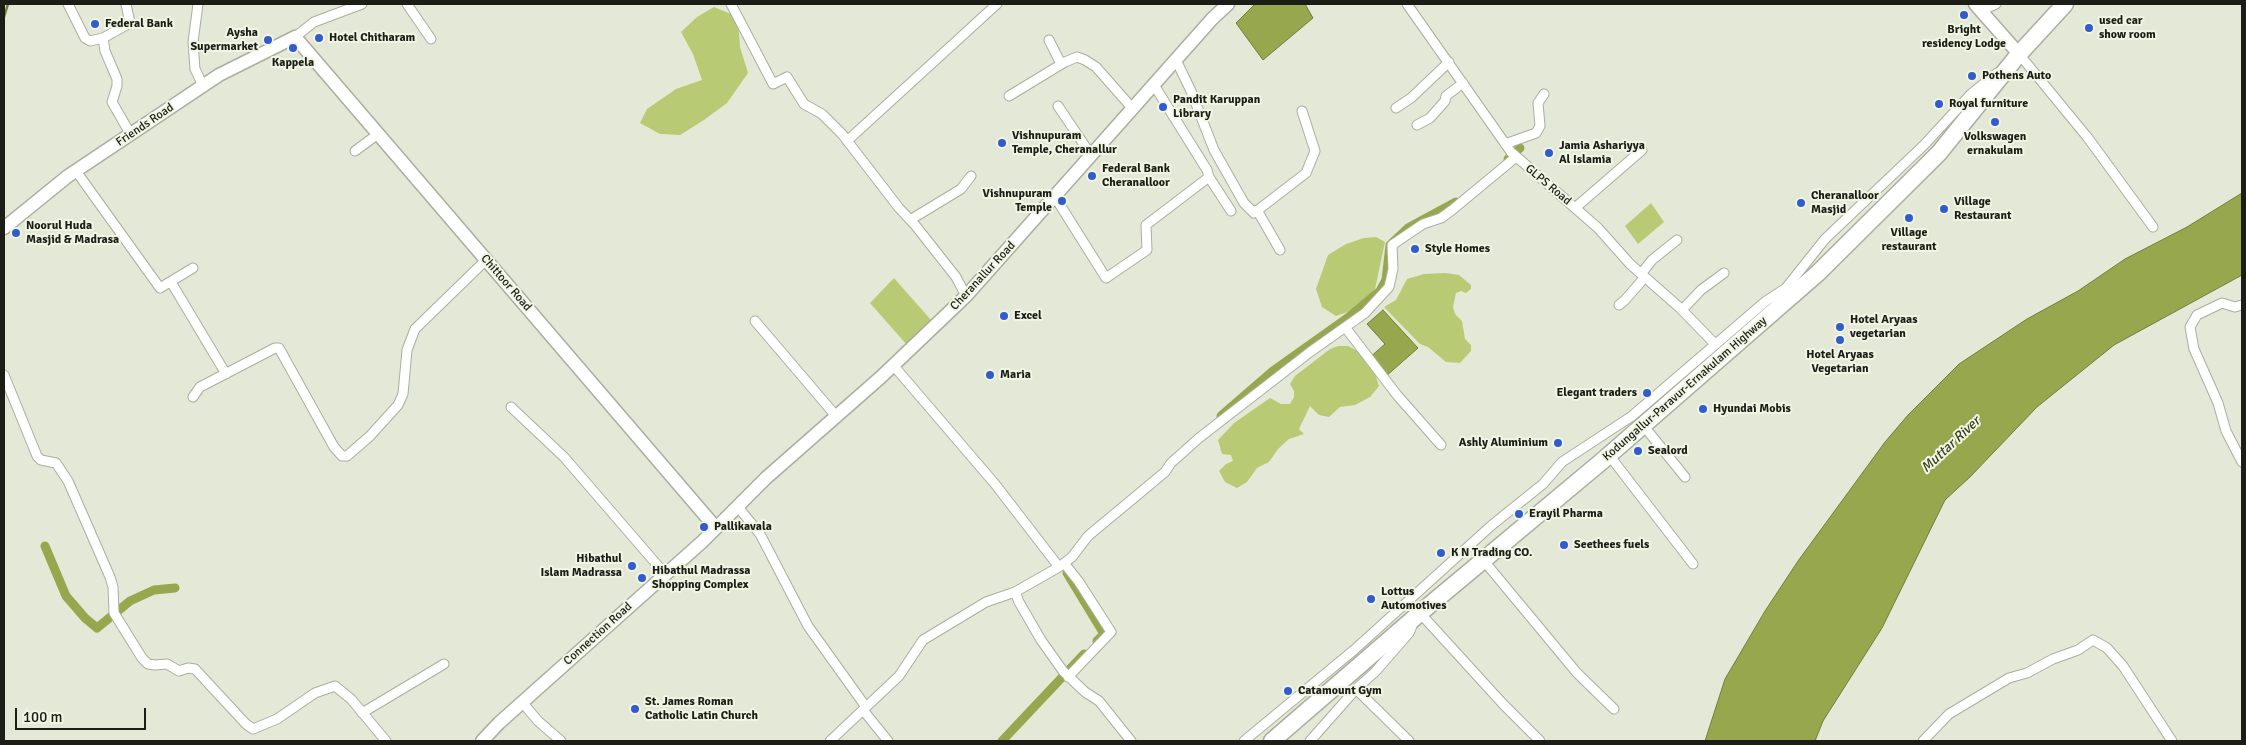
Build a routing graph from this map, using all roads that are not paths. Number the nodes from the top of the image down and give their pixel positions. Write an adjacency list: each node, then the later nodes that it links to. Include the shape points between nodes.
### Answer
1 (68, 4): 14 (street, via 85,38 90,41)
2 (126, 4): 14 (street, via 130,23)
3 (198, 4): 23 (street, via 193,42 195,69)
4 (362, 4): 13 (street, via 314,22)
5 (407, 4): 15 (street)
6 (731, 4): 33 (street, via 773,84 787,76 804,104 822,114)
7 (996, 4): 33 (street)
8 (1228, 4): 18 (main road, Cheranallur Road)
9 (1407, 4): 19 (street, GLPS Road)
10 (1996, 4): 12 (street)
11 (2065, 4): 17 (highway, Kodungallur-Paravur-Ernakulam Highway)
12 (1978, 7): 17 (main road)
13 (295, 37): 23 (main road, Friends Road); 31 (main road, Chittoor Road)
14 (103, 38): 32 (street, via 117,86 112,102)
15 (431, 40)
16 (1049, 40): 20 (street)
17 (2019, 54): 46 (street, via 2088,138); 61 (street, via 1971,94 1924,145 1837,227 1786,288); 68 (highway, Kodungallur-Paravur-Ernakulam Highway, via 1939,152 1818,273)
18 (1176, 60): 22 (main road, Cheranallur Road); 43 (street, via 1214,150 1244,204 1254,213)
19 (1448, 62): 21 (street, GLPS Road); 27 (street)
20 (1061, 64): 25 (street); 28 (street, via 1077,57 1085,60 1096,67)
21 (1463, 83): 30 (street, via 1446,96 1430,118); 36 (street, GLPS Road)
22 (1154, 85): 28 (main road, Cheranallur Road); 40 (street)
23 (203, 86): 32 (main road, Friends Road)
24 (1544, 94): 36 (street, via 1538,103 1538,130)
25 (1009, 96)
26 (1058, 106): 37 (street)
27 (1396, 108)
28 (1133, 109): 37 (main road, Cheranallur Road)
29 (1302, 111): 43 (street, via 1315,151 1306,173)
30 (1417, 125)
31 (378, 134): 35 (street); 50 (main road, Chittoor Road)
32 (131, 135): 38 (main road, Friends Road)
33 (847, 141): 45 (street)
34 (1642, 150): 42 (street)
35 (355, 151)
36 (1512, 152): 42 (street, GLPS Road); 60 (street, via 1452,210 1423,224 1392,245 1393,269 1389,287)
37 (1091, 155): 41 (main road, Cheranallur Road)
38 (76, 170): 47 (main road, Friends Road); 54 (street, via 160,288)
39 (971, 176): 45 (street, via 961,189)
40 (1209, 177): 41 (street, via 1153,218 1146,225 1147,250 1106,278); 44 (street)
41 (1055, 197): 55 (main road, Cheranallur Road)
42 (1575, 208): 53 (street, GLPS Road)
43 (1257, 210): 49 (street)
44 (1232, 211)
45 (910, 220): 55 (street, via 956,277)
46 (2152, 227)
47 (4, 228)
48 (1678, 240): 53 (street, via 1652,260)
49 (1280, 250)
50 (486, 260): 63 (street, via 415,329 407,350 403,394 398,405 347,456 342,456 334,447 279,348); 74 (main road, Chittoor Road)
51 (193, 268): 54 (street)
52 (1724, 273): 58 (street)
53 (1643, 276): 56 (street, via 1630,296); 58 (street, GLPS Road)
54 (171, 282): 63 (street)
55 (966, 296): 62 (main road, Cheranallur Road)
56 (1618, 305)
57 (2242, 305): 71 (street, via 2235,307 2222,303 2197,315 2190,326 2194,349 2218,403 2226,431)
58 (1682, 310): 61 (street, GLPS Road)
59 (755, 320): 67 (street)
60 (1345, 327): 69 (street); 77 (street, via 1199,438 1165,472 1088,536 1072,557)
61 (1715, 344): 94 (street, via 1632,416 1562,462 1543,484 1354,650)
62 (894, 365): 67 (main road, Cheranallur Road); 77 (street)
63 (226, 374): 65 (street, via 200,386)
64 (4, 375): 87 (street, via 37,456 56,463 68,481 110,577 114,613 142,658 152,665 167,664 179,671 195,669 254,729 278,719 315,693 330,687 340,689)
65 (193, 397)
66 (512, 407): 78 (street, via 564,456)
67 (836, 416): 73 (main road, Cheranallur Road)
68 (1643, 425): 70 (highway, Kodungallur-Paravur-Ernakulam Highway); 72 (street)
69 (1441, 445)
70 (1609, 455): 75 (highway, Kodungallur-Paravur-Ernakulam Highway); 76 (street)
71 (2242, 462)
72 (1685, 478)
73 (738, 507): 74 (main road, Cheranallur Road); 85 (street, via 760,534 808,626)
74 (716, 528): 78 (main road, Connection Road)
75 (1484, 561): 80 (highway, Kodungallur-Paravur-Ernakulam Highway); 86 (street, via 1577,673)
76 (1693, 564)
77 (1061, 565): 79 (street); 82 (street, via 1079,582 1111,632)
78 (665, 574): 84 (main road, Connection Road)
79 (1015, 592): 82 (street, via 1040,640); 85 (street, via 986,602 923,640 899,676)
80 (1417, 616): 83 (street, via 1409,633 1375,672); 95 (highway, Kodungallur-Paravur-Ernakulam Highway); 98 (street)
81 (444, 664): 87 (street)
82 (1066, 674): 93 (street, via 1099,701)
83 (1356, 688): 96 (street); 97 (street)
84 (522, 702): 89 (main road, Connection Road); 90 (street)
85 (865, 708): 91 (street); 92 (street)
86 (1614, 709)
87 (362, 713): 88 (street)
88 (386, 741)
89 (482, 741)
90 (561, 741)
91 (830, 741)
92 (888, 741)
93 (1131, 741)
94 (1244, 741)
95 (1272, 741)
96 (1310, 741)
97 (1409, 741)
98 (1540, 741)
99 (1923, 741): 100 (street, via 1949,714 2009,678 2078,650 2093,640 2107,648 2123,666)
100 (2172, 741)

